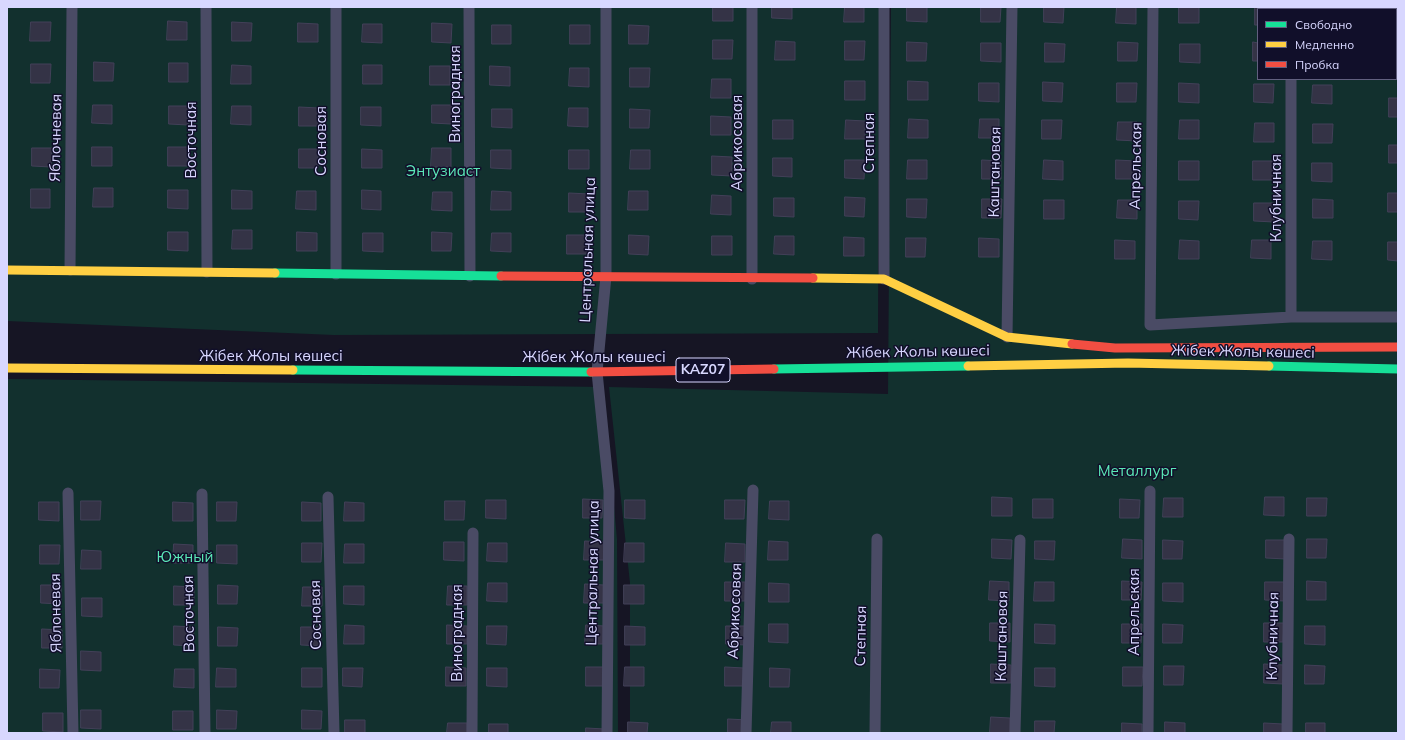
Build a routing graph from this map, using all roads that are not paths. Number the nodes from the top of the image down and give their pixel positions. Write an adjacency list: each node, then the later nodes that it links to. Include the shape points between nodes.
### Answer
1 (72, 7): 12 (street, Яблочневая)
2 (206, 7): 13 (street, Восточная)
3 (336, 7): 14 (street, Сосновая)
4 (469, 7): 15 (street, Виноградная)
5 (606, 7): 16 (street, Центральная улица)
6 (752, 7): 17 (street, Абрикосовая)
7 (884, 7): 18 (street, Степная)
8 (1012, 7): 21 (street, Каштановая)
9 (1153, 7): 19 (street, Апрельская, via 1150,326)
10 (1291, 80): 19 (street, Клубничная)
11 (7, 270): 12 (main road)
12 (70, 270): 13 (main road)
13 (207, 272): 14 (main road)
14 (336, 274): 15 (main road)
15 (470, 276): 16 (main road)
16 (606, 276): 17 (main road); 25 (street, Центральная улица)
17 (752, 278): 18 (main road)
18 (884, 279): 21 (main road)
19 (1292, 317): 20 (street)
20 (1398, 317)
21 (1007, 337): 22 (main road, via 1115,348)
22 (1398, 347)
23 (7, 368): 25 (main road, Жібек Жолы көшесі / KAZ07)
24 (1398, 369): 25 (main road, Жібек Жолы көшесі / KAZ07, via 1128,363)
25 (597, 372): 39 (street, Центральная улица, via 609,491)
26 (753, 490): 40 (street, Абрикосовая)
27 (1150, 490): 43 (street, Апрельская)
28 (68, 493): 35 (street, Яблоневая)
29 (202, 494): 36 (street, Восточная)
30 (328, 497): 37 (street, Сосновая)
31 (473, 533): 38 (street, Виноградная)
32 (876, 539): 41 (street, Степная)
33 (1289, 539): 44 (street, Клубничная)
34 (1020, 540): 42 (street, Каштановая)
35 (73, 733)
36 (205, 733)
37 (334, 733)
38 (472, 733)
39 (607, 733)
40 (746, 733)
41 (875, 733)
42 (1014, 733)
43 (1148, 733)
44 (1287, 733)

